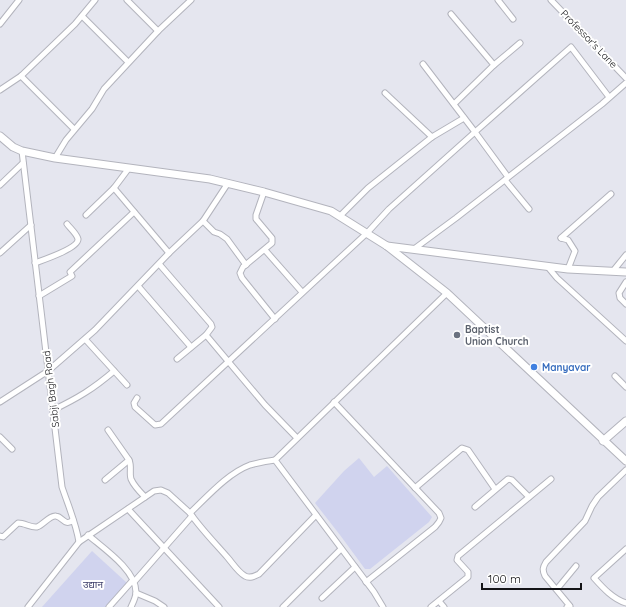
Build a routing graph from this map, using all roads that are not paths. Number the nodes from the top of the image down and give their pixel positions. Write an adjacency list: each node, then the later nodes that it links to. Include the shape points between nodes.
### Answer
1 (19, 0): 10 (street)
2 (96, 0): 8 (street)
3 (127, 0): 11 (street)
4 (191, 0): 11 (street)
5 (498, 0): 9 (street)
6 (551, 0): 17 (street, Professor's Lane)
7 (451, 14): 15 (street)
8 (82, 16): 13 (street); 16 (street)
9 (513, 20)
10 (0, 24)
11 (158, 31): 13 (street)
12 (520, 43): 15 (street)
13 (128, 62): 24 (street)
14 (423, 64): 22 (street)
15 (494, 65): 22 (street)
16 (21, 76): 19 (street); 24 (street)
17 (626, 78)
18 (626, 83): 21 (street)
19 (0, 90)
20 (385, 93): 27 (street)
21 (609, 97): 25 (street, via 571,47); 32 (street)
22 (454, 104): 23 (street)
23 (464, 118): 25 (street); 27 (street)
24 (74, 129): 29 (street)
25 (476, 132): 32 (street); 45 (street, via 389,209)
26 (0, 136): 28 (main road)
27 (432, 137): 41 (street, via 368,188)
28 (22, 151): 29 (main road); 30 (street, Sabji Bagh Road)
29 (55, 158): 31 (main road)
30 (23, 163): 34 (street); 44 (street, Sabji Bagh Road)
31 (129, 168): 33 (main road); 35 (street)
32 (506, 179): 38 (street); 47 (street)
33 (228, 183): 36 (main road); 42 (street)
34 (0, 185)
35 (114, 188): 39 (street); 40 (street)
36 (264, 192): 41 (main road); 48 (street, via 256,219 273,241)
37 (611, 194): 56 (street, via 562,238 568,240 575,251)
38 (529, 209)
39 (134, 212): 50 (street); 63 (street, via 70,272 72,276)
40 (86, 214)
41 (340, 216): 45 (main road)
42 (203, 221): 50 (street); 54 (street, via 214,232 227,239)
43 (67, 224): 52 (street, via 78,238 75,245)
44 (31, 225): 49 (street); 52 (street, Sabji Bagh Road)
45 (367, 233): 46 (main road); 61 (street)
46 (387, 246): 47 (main road); 62 (main road)
47 (414, 249): 55 (main road)
48 (265, 250): 54 (street); 61 (street)
49 (0, 253)
50 (169, 254): 53 (street)
51 (626, 255): 57 (street)
52 (35, 263): 63 (street, Sabji Bagh Road)
53 (160, 265): 60 (street); 66 (street, via 211,324 212,327)
54 (246, 265): 65 (street, via 240,272 242,278)
55 (547, 266): 56 (main road); 68 (street)
56 (568, 269): 57 (main road)
57 (613, 271): 58 (main road)
58 (626, 272)
59 (626, 282): 64 (street, via 619,293)
60 (138, 286): 67 (street); 69 (street)
61 (302, 292): 65 (street)
62 (448, 293): 79 (street); 85 (main road)
63 (39, 296): 72 (street, Sabji Bagh Road)
64 (626, 304)
65 (275, 319): 71 (street)
66 (206, 335): 69 (street); 71 (street)
67 (85, 339): 72 (street); 73 (street)
68 (626, 341)
69 (191, 347): 70 (street)
70 (177, 359)
71 (229, 361): 77 (street, via 158,426 135,407); 84 (street, via 265,405)
72 (48, 371): 78 (street); 80 (street, Sabji Bagh Road)
73 (114, 371): 75 (street); 80 (street, via 95,387)
74 (615, 376): 76 (street)
75 (127, 385)
76 (626, 387)
77 (137, 398)
78 (0, 402)
79 (334, 402): 84 (street); 93 (street)
80 (53, 410): 101 (street, Sabji Bagh Road, via 62,487)
81 (626, 421): 85 (main road)
82 (108, 430): 87 (street)
83 (0, 437): 86 (street)
84 (297, 438): 88 (street)
85 (603, 441): 89 (main road)
86 (12, 449)
87 (129, 460): 92 (street); 96 (street, via 131,479)
88 (275, 460): 99 (street, via 250,465 230,477); 100 (street)
89 (626, 461)
90 (626, 470): 112 (street, via 598,497 585,521 546,562 542,571)
91 (551, 479): 95 (street)
92 (105, 480)
93 (415, 488): 94 (street, via 462,448 468,450); 111 (street, via 439,513 439,522)
94 (495, 489): 95 (street, via 508,479); 97 (street)
95 (529, 497): 115 (street, via 458,556 457,560 468,572 468,577)
96 (145, 498): 98 (street); 99 (street, via 161,490 168,493)
97 (475, 507)
98 (128, 509): 102 (street); 105 (street)
99 (191, 514): 100 (street, via 234,565 249,578 259,574); 105 (street)
100 (316, 515): 106 (street)
101 (73, 520): 103 (street, via 67,523 53,516 33,527 18,523 7,535); 104 (street, Sabji Bagh Road)
102 (88, 535): 104 (street); 110 (street, via 131,575)
103 (0, 536)
104 (79, 542): 117 (street)
105 (164, 548): 110 (street); 121 (street)
106 (341, 548): 109 (street); 122 (street)
107 (626, 549): 116 (street, via 594,578 604,589)
108 (576, 566): 112 (street)
109 (354, 567): 111 (street); 114 (street)
110 (133, 581): 113 (street); 118 (street)
111 (366, 582): 123 (street)
112 (557, 589): 126 (street)
113 (136, 593): 119 (street); 120 (street)
114 (322, 598)
115 (439, 602): 124 (street); 125 (street)
116 (626, 604)
117 (28, 607)
118 (109, 607)
119 (131, 607)
120 (164, 607)
121 (219, 607)
122 (283, 607)
123 (383, 607)
124 (432, 607)
125 (444, 607)
126 (569, 607)

